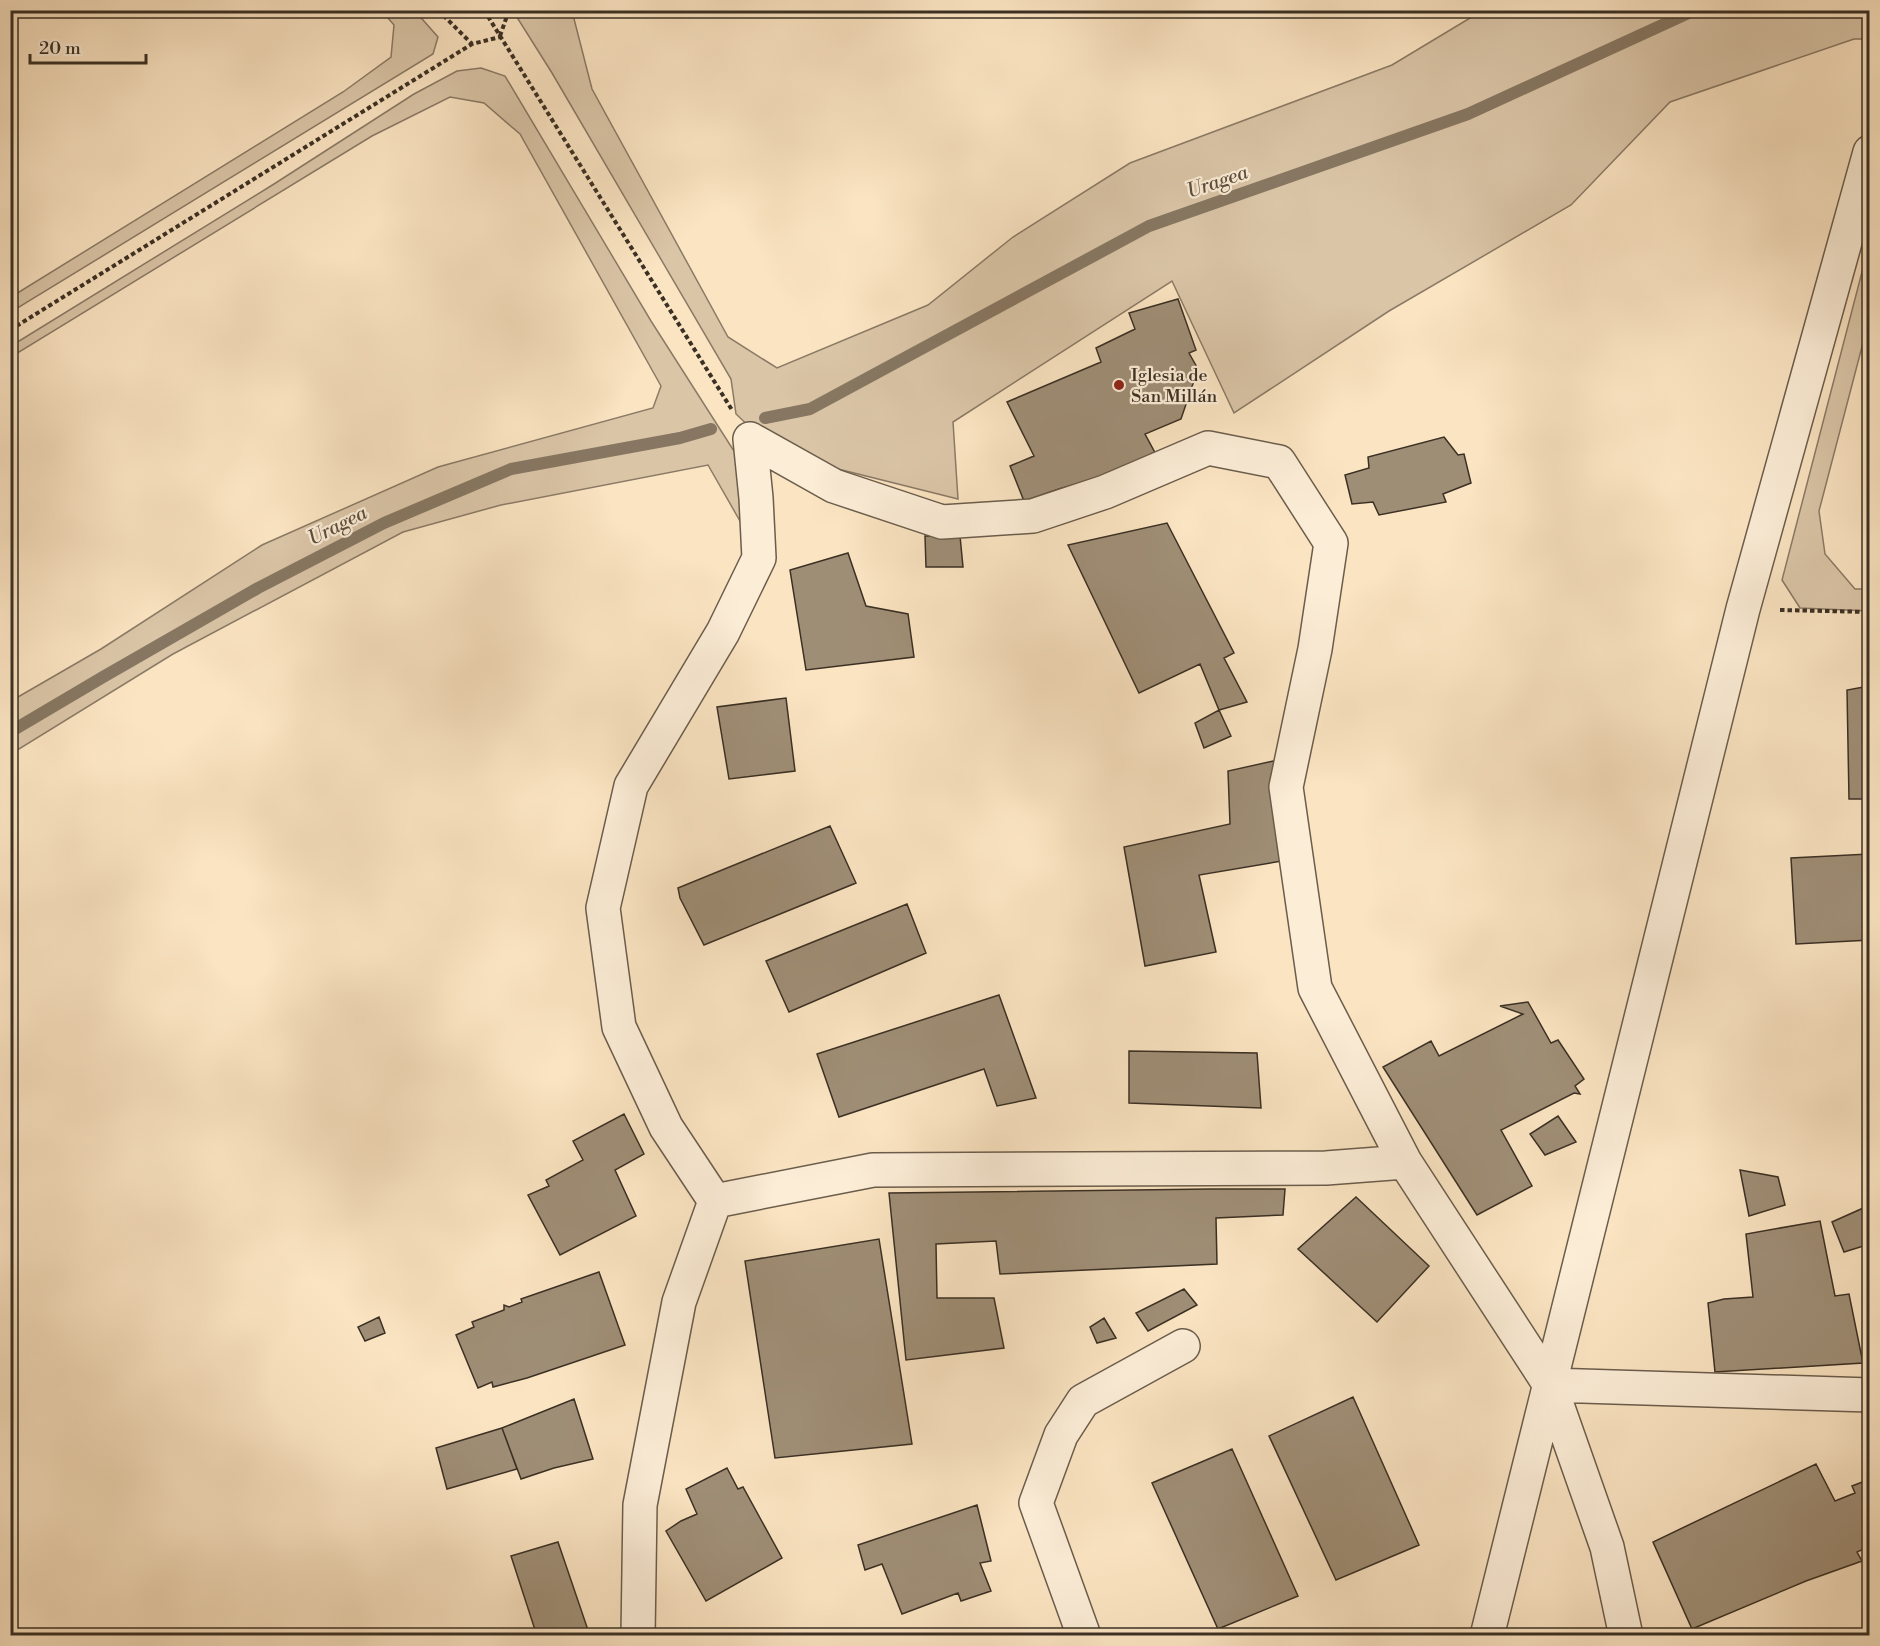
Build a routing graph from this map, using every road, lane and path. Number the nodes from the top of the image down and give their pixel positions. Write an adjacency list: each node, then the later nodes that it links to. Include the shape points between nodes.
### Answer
1 (438, 10): 5 (path)
2 (484, 10): 4 (path)
3 (509, 10): 4 (path)
4 (500, 37): 5 (path); 8 (path)
5 (472, 44): 7 (path)
6 (1869, 152): 9 (street)
7 (10, 330)
8 (750, 439): 11 (street, via 834,486 942,522 1033,516 1105,492 1208,448 1279,462 1331,543 1315,649 1286,787 1316,988); 12 (street, via 759,558 723,632 631,786 603,908 619,1027 666,1127)
9 (1743, 609): 10 (path); 14 (street)
10 (1869, 612)
11 (1405, 1162): 12 (street, via 1326,1168 873,1170); 14 (street)
12 (716, 1201): 16 (street, via 680,1302 640,1505)
13 (1183, 1346): 17 (street, via 1083,1401 1061,1436 1036,1503)
14 (1550, 1385): 15 (street); 18 (street); 19 (street, via 1607,1547)
15 (1869, 1395)
16 (638, 1635)
17 (1084, 1635)
18 (1487, 1635)
19 (1626, 1635)

